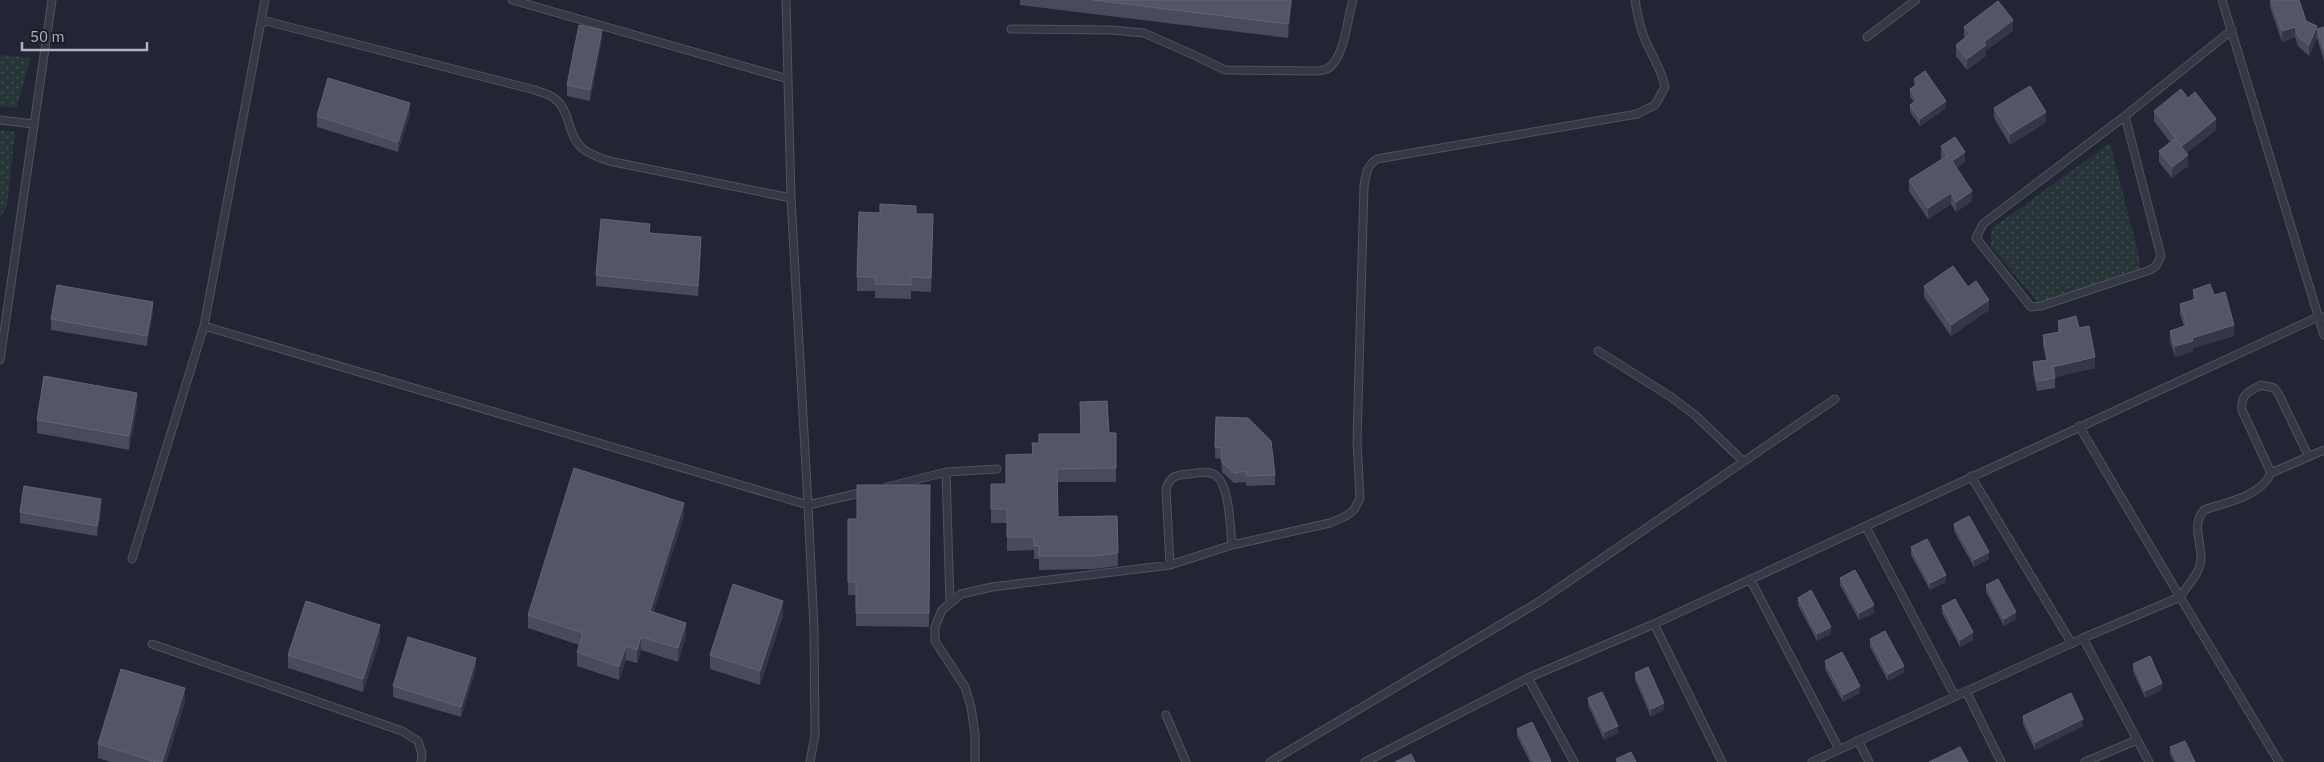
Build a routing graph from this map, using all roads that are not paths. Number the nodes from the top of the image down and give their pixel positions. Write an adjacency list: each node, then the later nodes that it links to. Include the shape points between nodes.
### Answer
1 (52, 0): 16 (lane)
2 (265, 0): 9 (lane)
3 (512, 0): 13 (lane)
4 (786, 0): 13 (lane)
5 (1353, 0): 10 (lane, via 1336,61 1328,68 1316,71 1225,70 1144,33)
6 (1634, 0): 37 (lane, via 1638,23 1662,71 1666,87 1655,105 1637,114 1390,156 1372,163 1366,172 1364,186 1357,442 1360,498 1354,510 1330,523)
7 (1916, 0): 12 (lane)
8 (2222, 0): 11 (lane)
9 (262, 20): 17 (lane, via 554,97 564,110 582,148 608,161); 19 (lane)
10 (1011, 29)
11 (2232, 30): 14 (lane); 18 (lane)
12 (1867, 37)
13 (788, 80): 17 (lane)
14 (2125, 116): 14 (lane, via 1983,224 1976,238 2031,307 2150,270 2159,262 2161,256)
15 (0, 120): 16 (lane)
16 (33, 124): 21 (lane)
17 (791, 198): 35 (lane)
18 (2321, 317): 20 (lane); 25 (lane)
19 (204, 326): 35 (lane); 38 (lane)
20 (2324, 335)
21 (2, 338): 23 (lane)
22 (1598, 352): 28 (lane, via 1689,410)
23 (0, 360)
24 (1835, 399): 28 (lane)
25 (2079, 426): 32 (lane); 41 (lane)
26 (2324, 450): 27 (lane)
27 (2309, 457): 31 (lane); 31 (lane, via 2278,393 2267,385 2260,385 2244,394 2242,410)
28 (1744, 462): 58 (lane, via 1537,603)
29 (997, 469): 30 (lane)
30 (946, 472): 33 (lane); 42 (lane)
31 (2271, 473): 41 (lane, via 2267,483 2253,493 2204,510 2200,515 2197,522 2201,561)
32 (1971, 476): 36 (lane); 46 (lane)
33 (882, 488)
34 (873, 490): 35 (lane)
35 (808, 505): 55 (lane, via 815,735)
36 (1866, 527): 40 (lane); 49 (lane)
37 (1232, 545): 39 (lane); 39 (lane, via 1223,483 1208,472 1175,475 1166,489)
38 (132, 558)
39 (1170, 565): 42 (lane, via 992,587 961,594)
40 (1750, 579): 43 (lane); 53 (lane)
41 (2180, 597): 44 (lane); 67 (lane)
42 (950, 602): 56 (lane, via 942,610 935,626 935,641 965,687 975,734)
43 (1654, 624): 47 (lane); 61 (lane)
44 (2083, 638): 46 (lane); 52 (lane)
45 (152, 644): 54 (lane, via 402,732 418,741)
46 (2072, 644): 48 (lane)
47 (1528, 678): 59 (lane); 60 (lane)
48 (1966, 691): 49 (lane); 64 (lane)
49 (1955, 696): 51 (lane)
50 (1166, 715): 57 (lane)
51 (1858, 740): 53 (lane); 63 (lane)
52 (2137, 740): 65 (lane); 66 (lane)
53 (1839, 749): 62 (lane)
54 (421, 762)
55 (810, 762)
56 (975, 762)
57 (1186, 762)
58 (1270, 762)
59 (1367, 762)
60 (1574, 762)
61 (1722, 762)
62 (1812, 762)
63 (1869, 762)
64 (2001, 762)
65 (2085, 762)
66 (2149, 762)
67 (2279, 762)

